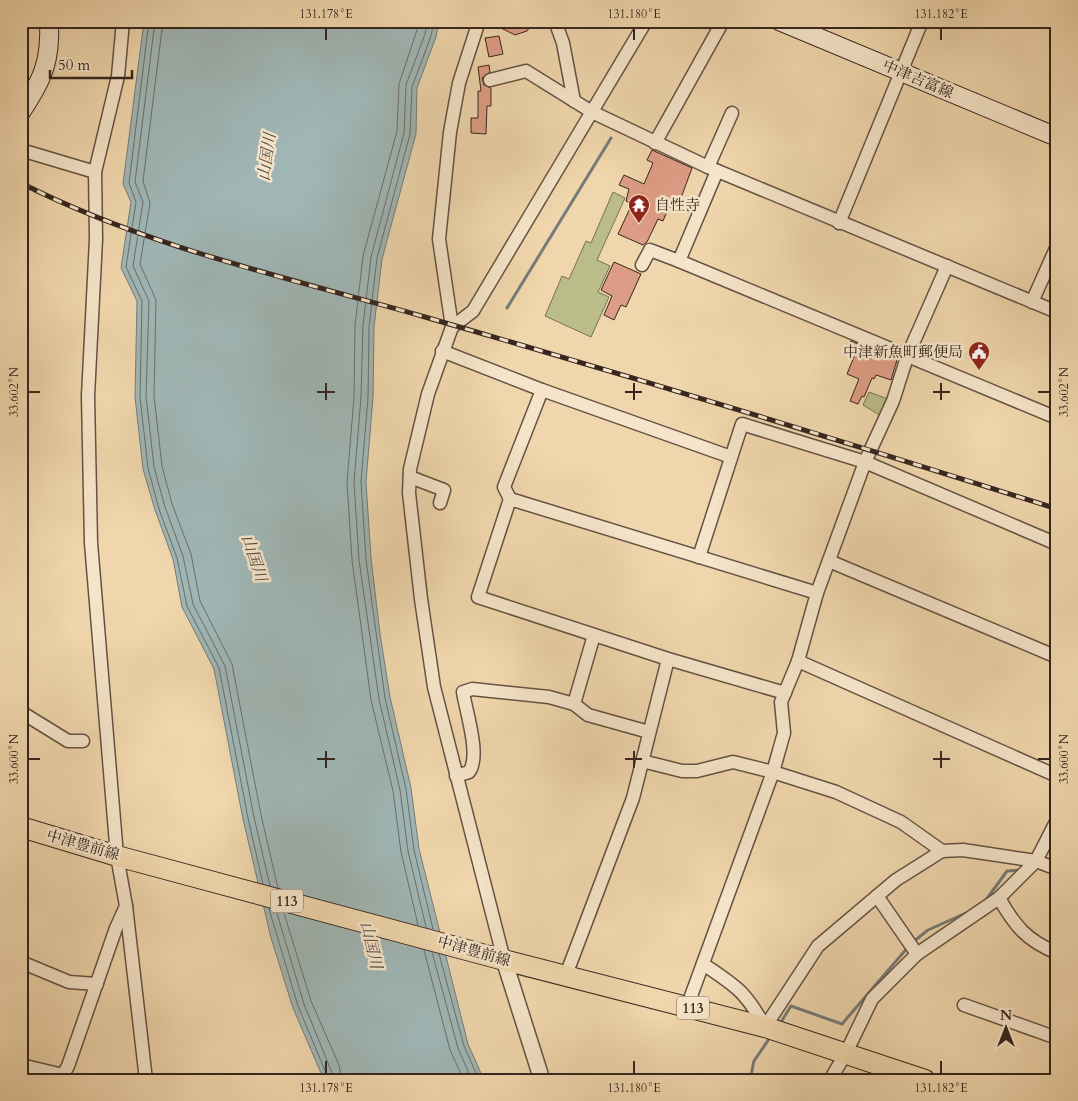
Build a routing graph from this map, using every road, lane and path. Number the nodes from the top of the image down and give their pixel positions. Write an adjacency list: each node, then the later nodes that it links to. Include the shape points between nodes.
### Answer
1 (49, 21): 12 (main road, via 50,46 45,69)
2 (122, 21): 19 (street, via 118,76)
3 (479, 21): 27 (street, via 459,83 450,132 439,238)
4 (555, 21): 11 (street, via 563,43)
5 (646, 21): 13 (street)
6 (724, 21): 16 (street)
7 (779, 21): 9 (main road, 中津吉富線)
8 (922, 21): 9 (street)
9 (901, 72): 15 (main road, 中津吉富線); 20 (street)
10 (490, 80): 11 (street, via 526,71)
11 (574, 101): 13 (street)
12 (21, 112)
13 (592, 112): 16 (street); 27 (street, via 473,311)
14 (732, 113): 18 (street)
15 (1057, 136)
16 (655, 143): 18 (street)
17 (21, 150): 19 (street)
18 (713, 169): 20 (street); 22 (street)
19 (95, 172): 57 (street, via 96,239 88,396 91,543)
20 (838, 224): 24 (street)
21 (1057, 246): 25 (street)
22 (679, 261): 23 (street, via 650,250); 29 (street)
23 (642, 265)
24 (947, 266): 25 (street); 29 (street)
25 (1032, 302): 26 (street)
26 (1057, 312)
27 (452, 327): 28 (street)
28 (442, 351): 30 (street); 34 (street, via 428,394)
29 (907, 357): 31 (street); 33 (street, via 892,401)
30 (542, 390): 32 (street); 35 (street, via 504,487)
31 (1057, 418)
32 (731, 457): 33 (street, via 742,424); 38 (street)
33 (864, 462): 37 (street); 39 (street)
34 (410, 477): 36 (street, via 444,490); 52 (street, via 421,599 434,687)
35 (510, 498): 38 (street); 41 (street, via 478,597)
36 (440, 503)
37 (1057, 544)
38 (699, 557): 40 (street)
39 (829, 561): 40 (street); 42 (street)
40 (817, 593): 44 (street)
41 (594, 635): 43 (street); 46 (street)
42 (1057, 657)
43 (668, 659): 45 (street); 48 (street)
44 (798, 661): 45 (street); 53 (street)
45 (785, 692): 51 (street, via 781,702 784,733)
46 (574, 704): 48 (street, via 588,715); 52 (street, via 549,697 472,689 463,692 474,754 473,766 469,772)
47 (21, 712): 49 (street, via 68,741)
48 (649, 732): 50 (street)
49 (83, 741)
50 (642, 761): 51 (street, via 682,771 697,771 733,762); 68 (street, via 633,798)
51 (773, 772): 56 (street, via 836,792 901,822); 67 (street)
52 (456, 776): 65 (street)
53 (1057, 776)
54 (1057, 820): 58 (street)
55 (21, 827): 57 (main road, 中津豊前線 / 113)
56 (942, 851): 58 (street, via 963,850); 60 (street)
57 (117, 856): 62 (street); 65 (main road, 中津豊前線 / 113)
58 (1036, 861): 59 (street); 61 (street)
59 (1057, 869)
60 (877, 896): 64 (street); 72 (street, via 818,946)
61 (999, 898): 63 (street, via 1014,924 1032,941); 64 (street)
62 (126, 906): 69 (street); 77 (street)
63 (1057, 953)
64 (917, 954): 74 (street, via 872,999)
65 (504, 960): 68 (main road, 中津豊前線 / 113); 78 (street)
66 (21, 962): 69 (street, via 69,982)
67 (703, 964): 71 (street); 72 (street, via 739,988)
68 (566, 975): 71 (main road, 中津豊前線 / 113)
69 (96, 984): 76 (street, via 68,1066)
70 (964, 1005): 73 (street)
71 (687, 1007): 72 (main road, 中津豊前線 / 113)
72 (765, 1027): 74 (main road, 中津豊前線 / 113)
73 (1057, 1038)
74 (846, 1053): 79 (street); 80 (main road, 中津豊前線 / 113)
75 (21, 1065): 76 (street)
76 (61, 1077)
77 (146, 1080)
78 (542, 1080)
79 (830, 1080)
80 (925, 1080)

